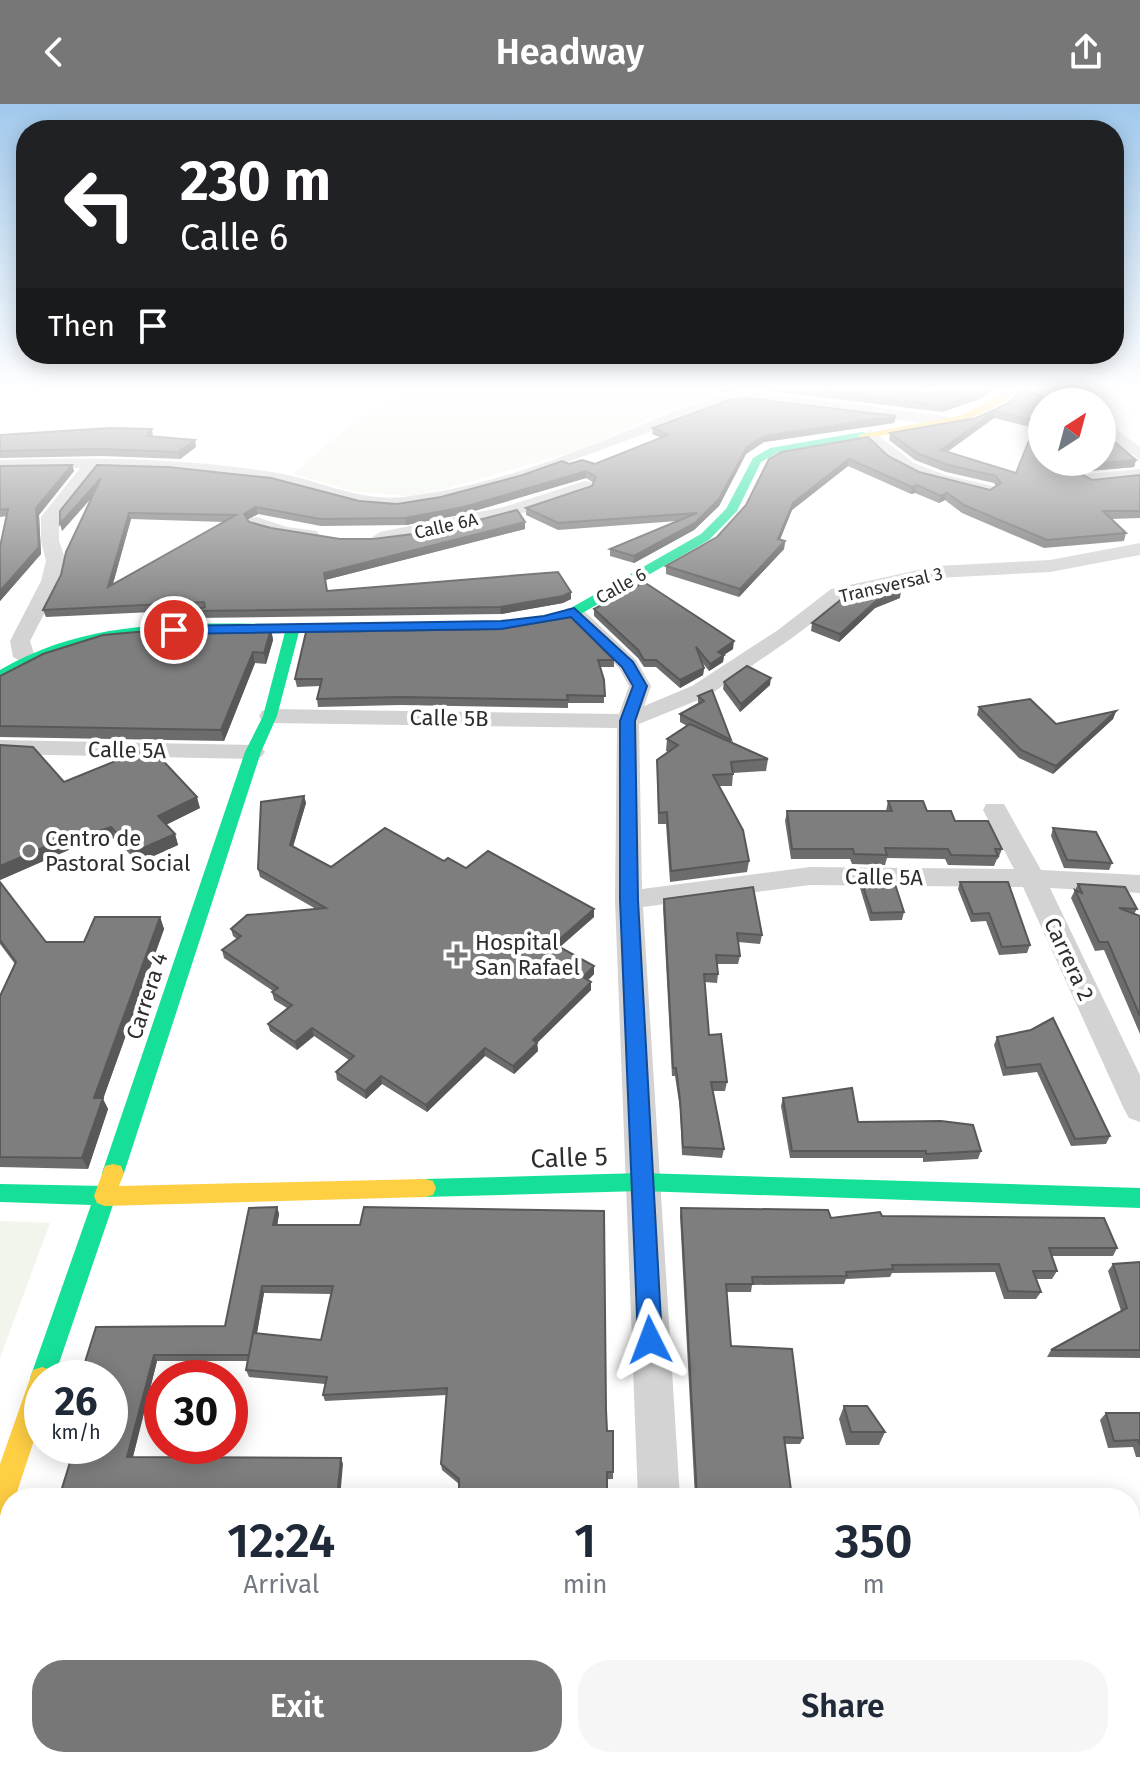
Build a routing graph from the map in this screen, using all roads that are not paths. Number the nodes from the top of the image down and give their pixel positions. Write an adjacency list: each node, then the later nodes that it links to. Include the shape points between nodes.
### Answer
1 (92, 465): 18 (street, via 50,517 56,561 20,641)
2 (168, 465): 10 (street, Calle 6A, via 279,477 349,498)
3 (540, 465): 10 (street, Calle 6A)
4 (755, 465): 16 (main road, Calle 6, via 731,511 705,537)
5 (906, 465): 9 (street)
6 (1140, 474): 7 (street)
7 (1089, 479)
8 (585, 486): 12 (street, Calle 6A, via 508,512)
9 (987, 490)
10 (413, 502): 12 (street)
11 (257, 522): 13 (street, via 284,532)
12 (409, 535): 14 (street, Calle 6A)
13 (326, 537)
14 (364, 539)
15 (1140, 549): 21 (street, Transversal 3, via 1050,566 937,572 838,593 700,691)
16 (574, 612): 17 (main road, Calle 6, via 501,625); 21 (street, via 628,665 640,686)
17 (293, 628): 18 (main road, Calle 6, via 112,634); 20 (main road, Carrera 4)
18 (24, 657): 19 (main road, Calle 6)
19 (0, 676)
20 (270, 716): 21 (street, Calle 5B); 23 (main road, Carrera 4)
21 (628, 721): 27 (street)
22 (0, 747): 23 (street, Calle 5A)
23 (253, 752): 31 (main road, Carrera 4)
24 (995, 810): 25 (street, Carrera 2)
25 (1032, 878): 26 (street, Calle 5A); 27 (street, Calle 5A, via 810,876); 28 (street, Carrera 2)
26 (1140, 884)
27 (629, 900): 29 (street)
28 (1140, 1109)
29 (641, 1182): 31 (main road, Calle 5); 32 (main road, Calle 5); 36 (street)
30 (0, 1193): 31 (main road, Calle 5)
31 (105, 1196): 33 (main road, Carrera 4)
32 (1140, 1198)
33 (49, 1360)
34 (24, 1432): 35 (main road, Carrera 4)
35 (5, 1488)
36 (658, 1488)

